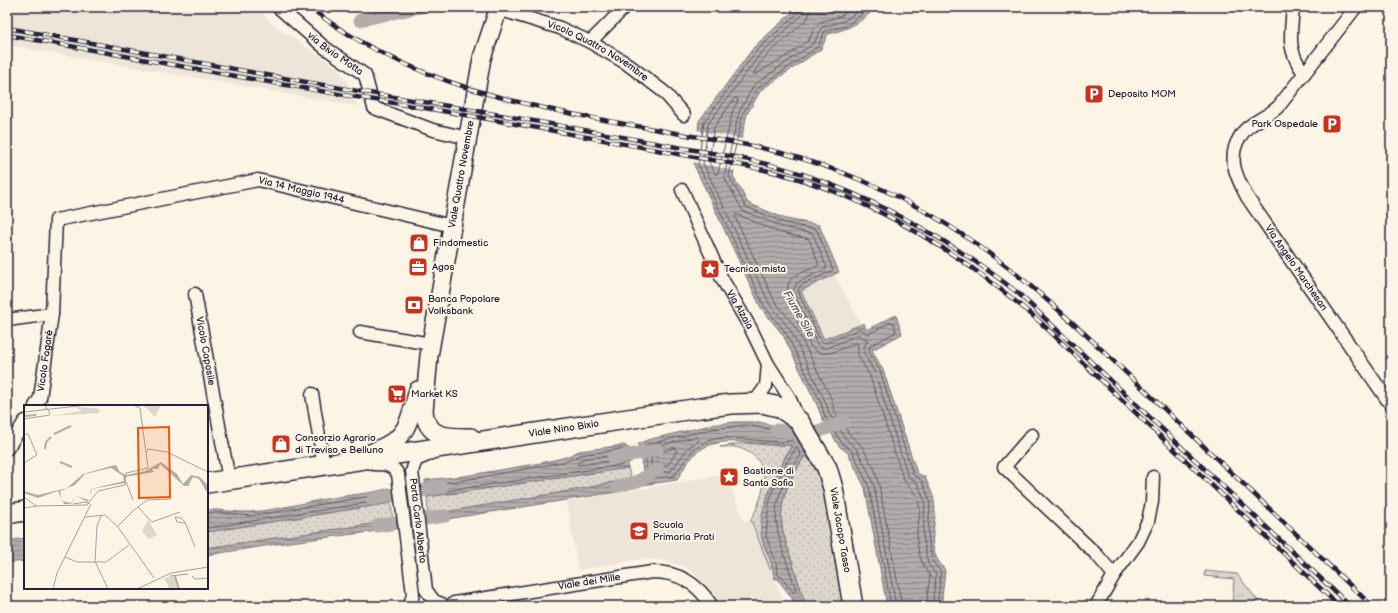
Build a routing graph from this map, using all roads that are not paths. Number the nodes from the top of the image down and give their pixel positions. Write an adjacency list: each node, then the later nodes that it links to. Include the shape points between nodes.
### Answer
1 (278, 7): 9 (street, via Bivio Motta, via 324,47 365,75 374,108 434,130)
2 (625, 7): 6 (street)
3 (1293, 7): 7 (street, via 1291,50 1296,63)
4 (1356, 7): 7 (street)
5 (499, 8): 6 (street, Vicolo Quattro Novembre, via 560,28); 9 (main road, Viale Quattro Novembre, via 482,58)
6 (590, 42): 8 (street, Vicolo Quattro Novembre, via 626,63 664,92)
7 (1304, 73): 22 (street, Via Angelo Marchesan, via 1274,111 1250,125 1240,136 1232,158 1235,170 1247,198)
8 (684, 115)
9 (468, 138): 12 (main road, Viale Quattro Novembre)
10 (682, 190): 18 (street, Via Alzaia, via 720,277 751,329)
11 (56, 220): 12 (street, Via 14 Maggio 1944, via 258,180); 14 (street, Vicolo Fagarè)
12 (452, 226): 17 (main road, Viale Quattro Novembre)
13 (195, 294): 31 (street, Vicolo Caposile)
14 (52, 314): 15 (street, Vicolo Fagarè); 21 (street, Vicolo Fagarè, via 40,398)
15 (7, 320)
16 (360, 332): 17 (street)
17 (430, 350): 26 (main road, Viale Quattro Novembre, via 424,411 425,420 432,430 444,437); 29 (main road, Viale Quattro Novembre, via 410,419 400,438)
18 (768, 364): 20 (street, via 766,386); 23 (street, Via Alzaia, via 789,397)
19 (312, 394): 29 (street)
20 (754, 403): 23 (main road, Viale Nino Bixio, via 778,408); 26 (main road, Viale Nino Bixio, via 700,408)
21 (36, 405)
22 (1391, 405)
23 (799, 421): 39 (main road, Viale Jacopo Tasso, via 827,468)
24 (24, 423): 28 (street)
25 (1032, 435): 35 (street, via 1004,467 1097,555)
26 (505, 437): 27 (main road, Viale Nino Bixio)
27 (467, 443): 29 (main road, Viale Nino Bixio); 36 (street, Porta Carlo Alberto, via 423,456 416,460 412,471 426,590 434,601)
28 (7, 449)
29 (335, 464): 31 (main road, Viale Nino Bixio); 37 (street, Porta Carlo Alberto, via 389,465 395,468 398,474 413,594)
30 (1153, 477): 35 (street, via 1148,521 1138,542)
31 (229, 480): 32 (main road, Viale Nino Bixio)
32 (208, 483)
33 (24, 512): 34 (main road)
34 (7, 514)
35 (1114, 575): 40 (street)
36 (443, 605): 38 (street, Viale dei Mille, via 662,572 672,573 695,585)
37 (410, 606)
38 (712, 606)
39 (853, 606)
40 (1096, 606)

